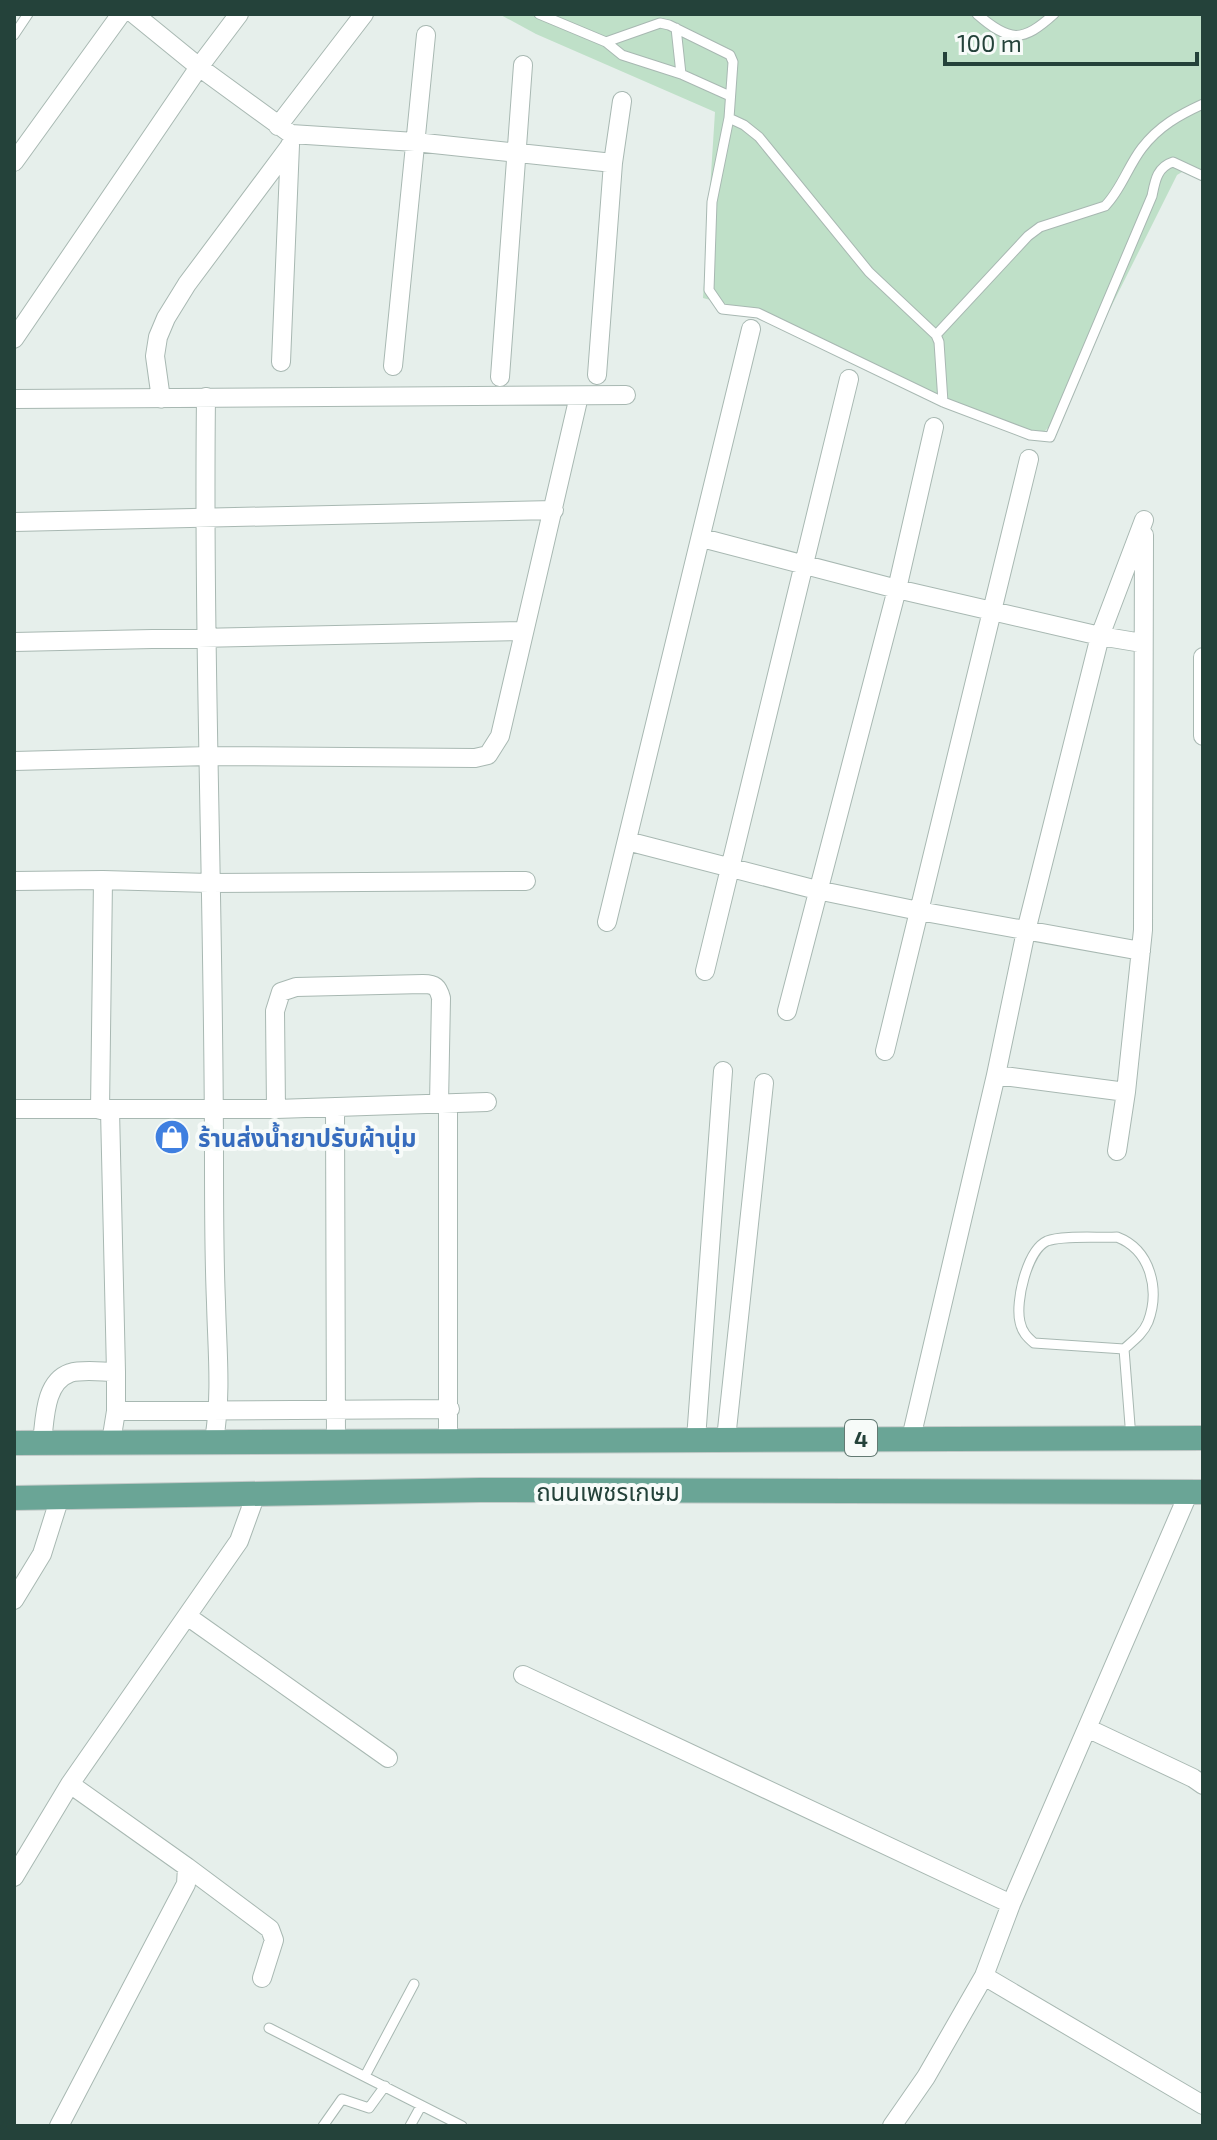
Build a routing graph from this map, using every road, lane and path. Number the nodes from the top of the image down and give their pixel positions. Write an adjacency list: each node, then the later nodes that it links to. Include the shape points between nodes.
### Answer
1 (28, 14): 10 (lane)
2 (121, 14): 23 (street)
3 (134, 14): 14 (street)
4 (239, 14): 14 (street)
5 (364, 14): 20 (street)
6 (539, 14): 12 (lane)
7 (977, 14): 8 (lane, via 1020,37)
8 (1054, 14)
9 (676, 28): 12 (lane, via 660,23); 15 (lane); 16 (lane, via 730,55)
10 (14, 35)
11 (426, 35): 21 (street)
12 (606, 42): 15 (lane, via 622,55)
13 (523, 65): 22 (street)
14 (199, 67): 20 (street); 28 (street)
15 (681, 74): 16 (lane)
16 (730, 96): 19 (lane)
17 (622, 101): 24 (street)
18 (1203, 104): 27 (lane, via 1171,118 1142,148 1105,206 1040,227 1028,236)
19 (729, 118): 27 (lane, via 759,137 869,272); 39 (lane, via 712,202 709,290 722,309 758,313)
20 (286, 135): 21 (street); 29 (street); 38 (street, via 166,318 155,356)
21 (415, 142): 22 (street); 30 (street)
22 (515, 155): 24 (street); 32 (street)
23 (14, 162)
24 (613, 163): 31 (street)
25 (1203, 176): 39 (lane, via 1173,162 1156,177 1050,437 1030,435)
26 (751, 329): 45 (street)
27 (936, 335): 39 (lane)
28 (14, 339)
29 (281, 362)
30 (393, 366)
31 (597, 375)
32 (500, 377)
33 (849, 379): 46 (street)
34 (626, 395): 35 (street)
35 (579, 396): 36 (street); 42 (street)
36 (206, 397): 38 (street); 43 (street)
37 (14, 399): 38 (street)
38 (161, 399)
39 (943, 402)
40 (934, 427): 47 (street)
41 (1029, 459): 48 (street)
42 (554, 510): 43 (street); 49 (street)
43 (204, 517): 44 (street); 51 (street)
44 (14, 522)
45 (702, 538): 46 (street); 58 (street)
46 (804, 563): 47 (street); 59 (street)
47 (897, 589): 48 (street); 64 (street)
48 (992, 609): 50 (street); 65 (street)
49 (524, 631): 51 (street); 56 (street, via 500,736 488,755)
50 (1100, 636): 53 (street); 53 (street, via 1144,520); 67 (street)
51 (207, 638): 52 (street); 56 (street)
52 (14, 642)
53 (1142, 643): 68 (street)
54 (1203, 657): 55 (street)
55 (1203, 736)
56 (209, 756): 57 (street); 63 (street)
57 (14, 761)
58 (627, 841): 59 (street); 66 (street)
59 (730, 867): 64 (street); 69 (street)
60 (103, 880): 61 (street); 63 (street); 82 (street)
61 (14, 881)
62 (526, 881): 63 (street)
63 (209, 883): 80 (street)
64 (817, 890): 65 (street); 70 (street)
65 (919, 911): 67 (street); 71 (street)
66 (607, 922)
67 (1026, 931): 68 (street); 73 (street)
68 (1141, 951): 75 (street)
69 (705, 971)
70 (787, 1011)
71 (885, 1051)
72 (723, 1071): 92 (street)
73 (996, 1075): 75 (street); 90 (street)
74 (764, 1083): 93 (street)
75 (1126, 1092): 83 (street)
76 (487, 1102): 77 (street)
77 (443, 1104): 78 (street); 81 (street, via 439,988 296,987 281,992 275,1011); 87 (street)
78 (335, 1107): 81 (street); 88 (street)
79 (14, 1109): 82 (street)
80 (214, 1109): 81 (street); 82 (street); 86 (street)
81 (276, 1109)
82 (105, 1110): 85 (street)
83 (1117, 1151)
84 (1124, 1349): 84 (lane, via 1148,1324 1153,1283 1144,1259 1117,1237 1050,1240 1039,1246 1022,1281 1019,1320 1025,1334 1034,1343); 94 (lane)
85 (116, 1372): 89 (street); 98 (street, via 72,1372 60,1378 47,1404)
86 (219, 1409): 88 (street); 89 (street); 95 (street)
87 (450, 1409): 88 (street); 97 (street)
88 (335, 1410): 96 (street)
89 (116, 1411): 99 (street)
90 (911, 1438): 93 (main road, 4); 94 (main road, 4)
91 (1203, 1438): 94 (main road, 4)
92 (696, 1439): 93 (main road, 4); 97 (main road, 4)
93 (726, 1439)
94 (1131, 1439)
95 (214, 1440): 96 (main road, 4); 99 (main road, 4)
96 (336, 1440): 97 (main road, 4)
97 (448, 1440)
98 (42, 1442): 99 (main road, 4); 100 (main road, 4)
99 (111, 1442)
100 (14, 1443)
101 (1196, 1492): 102 (main road, ถนนเพชรเกษม / 4); 108 (street)
102 (256, 1494): 103 (main road, ถนนเพชรเกษม / 4); 106 (street, via 239,1541)
103 (60, 1497): 104 (main road, ถนนเพชรเกษม / 4); 105 (street, via 42,1554)
104 (14, 1498)
105 (14, 1600)
106 (187, 1616): 109 (street); 110 (street)
107 (523, 1675): 114 (street)
108 (1087, 1728): 111 (street); 114 (street)
109 (388, 1758)
110 (70, 1784): 112 (street); 113 (street)
111 (1203, 1785)
112 (187, 1867): 116 (street, via 270,1929 274,1940); 123 (street, via 186,1884)
113 (14, 1877)
114 (1011, 1904): 115 (street)
115 (984, 1976): 121 (street); 127 (street)
116 (262, 1978)
117 (414, 1984): 119 (lane)
118 (269, 2028): 119 (lane)
119 (365, 2076): 120 (lane)
120 (385, 2086): 122 (lane); 124 (lane, via 369,2108 342,2099)
121 (1203, 2105)
122 (421, 2106): 125 (lane); 126 (lane)
123 (59, 2126)
124 (323, 2126)
125 (410, 2126)
126 (462, 2126)
127 (892, 2126)

